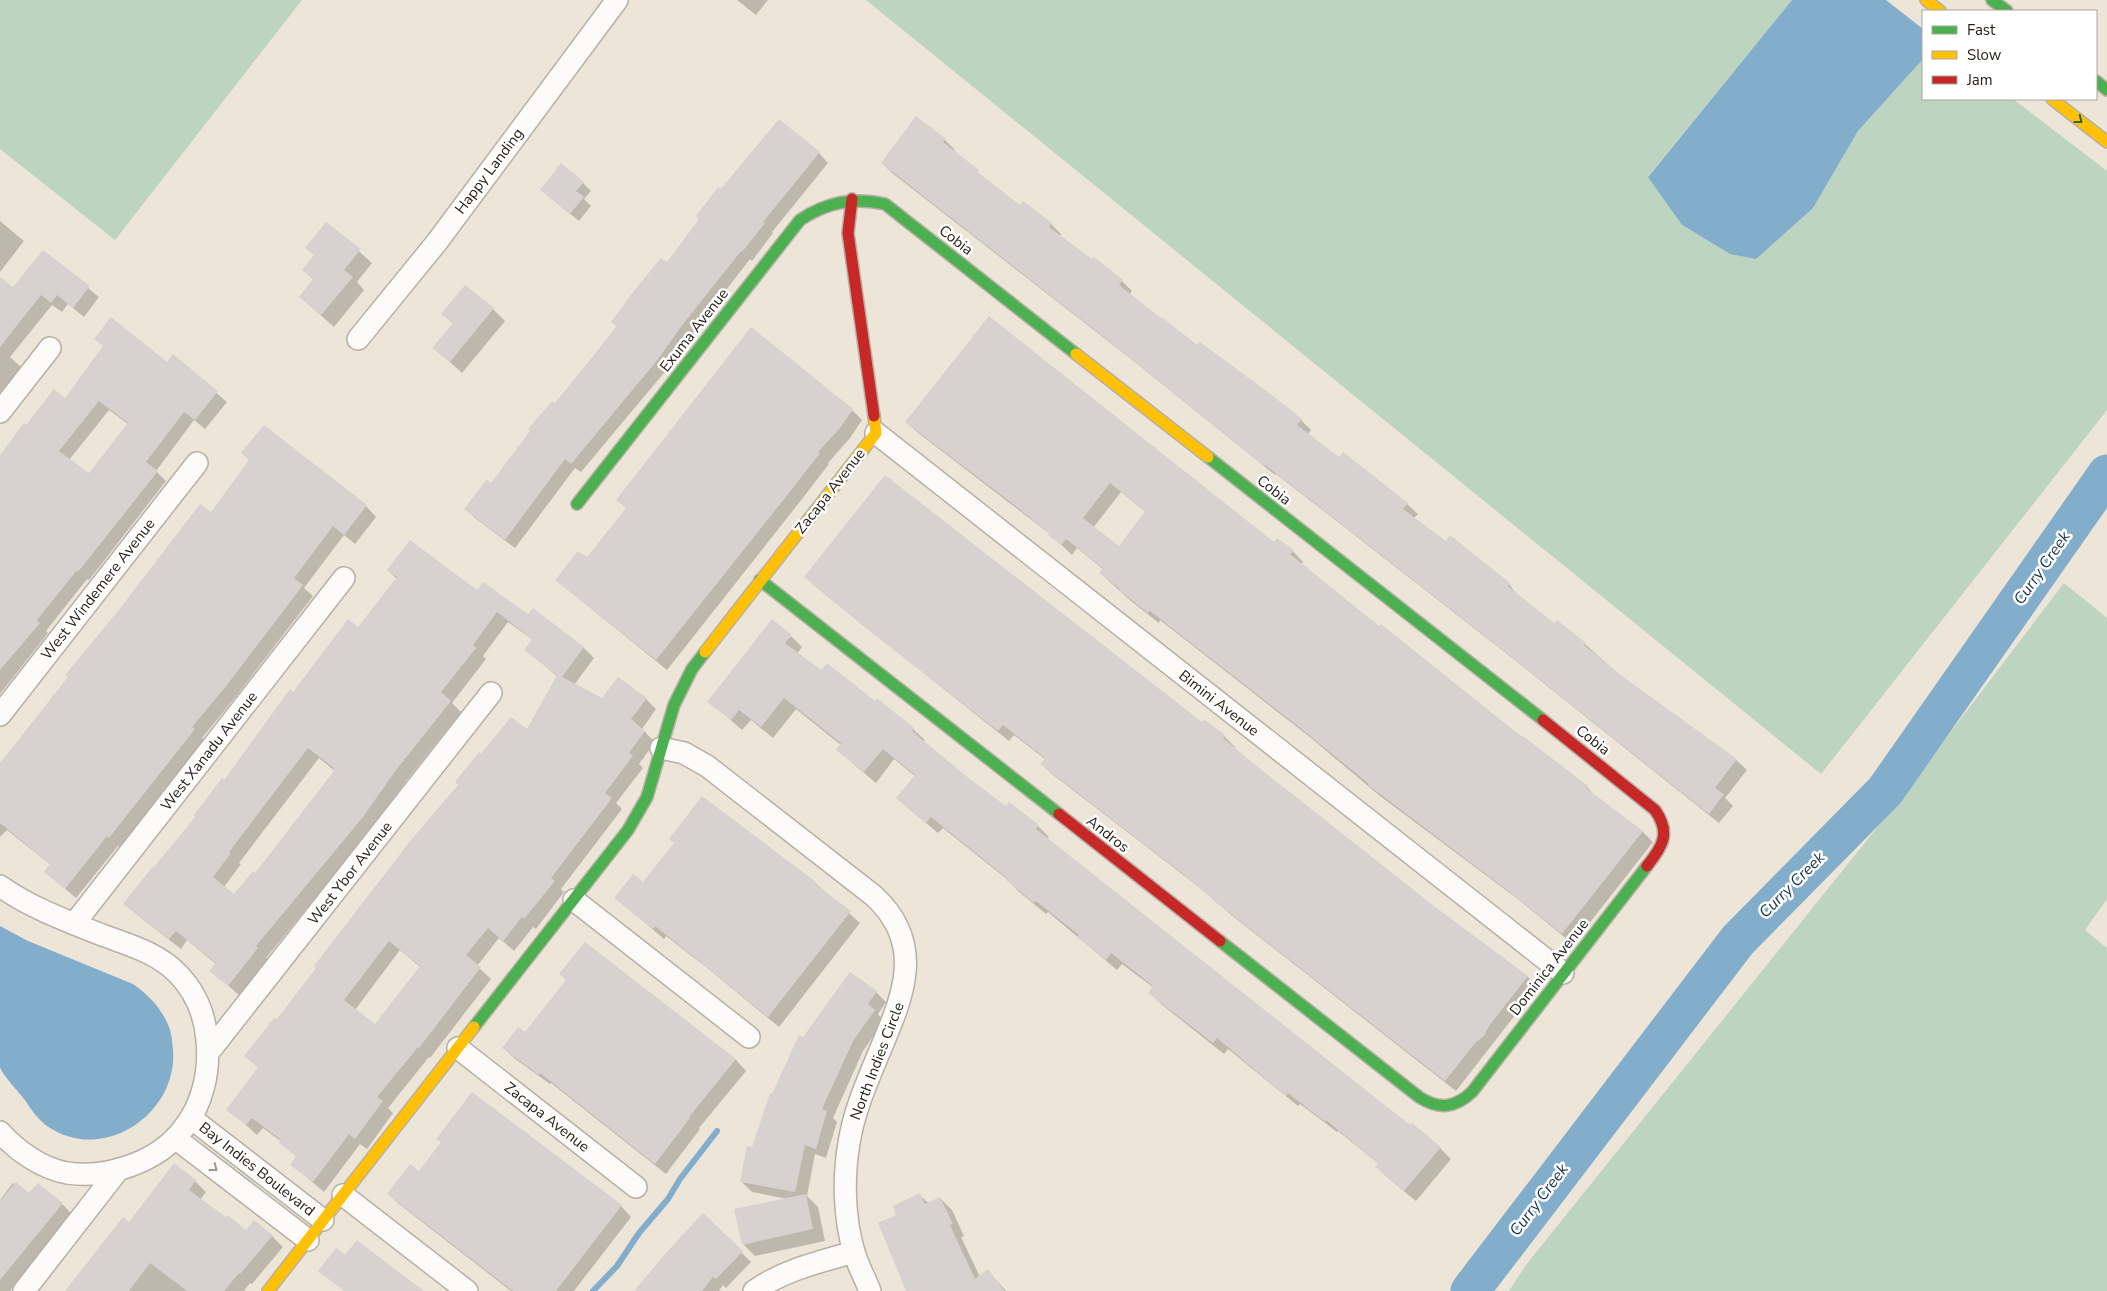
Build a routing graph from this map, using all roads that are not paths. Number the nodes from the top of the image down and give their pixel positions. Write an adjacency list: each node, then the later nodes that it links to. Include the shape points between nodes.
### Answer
1 (617, 0): 11 (street, Happy Landing, via 437,242)
2 (1926, 0): 4 (street)
3 (1992, 0): 5 (street)
4 (1939, 10)
5 (2006, 10)
6 (2097, 82): 7 (street)
7 (2107, 90)
8 (2053, 100): 9 (street, one-way to 9)
9 (2107, 142)
10 (852, 199): 14 (street, Zacapa Avenue, via 848,233); 16 (street, Exuma Avenue, via 813,210 789,232); 22 (street, Cobia, via 885,204 895,211 1651,805)
11 (358, 340)
12 (50, 348): 13 (street)
13 (0, 412)
14 (876, 433): 18 (street, Zacapa Avenue); 26 (street, Bimini Avenue)
15 (197, 463): 20 (street, West Windemere Avenue)
16 (577, 504)
17 (344, 578): 25 (street, West Xanadu Avenue)
18 (760, 580): 21 (street, Zacapa Avenue, via 692,669 674,705); 30 (street, Andros, via 1419,1097)
19 (492, 693): 29 (street, West Ybor Avenue)
20 (0, 715)
21 (661, 748): 24 (street, Zacapa Avenue, via 640,811); 38 (street, North Indies Circle, via 684,753 701,762 874,896 898,925 906,958 902,997 855,1113 849,1144 846,1206)
22 (1665, 827): 26 (street, Dominica Avenue, via 1661,848)
23 (0, 886): 25 (street)
24 (574, 900): 27 (street); 28 (street, Zacapa Avenue)
25 (74, 924): 29 (street, via 155,956 175,970 192,991 203,1014)
26 (1563, 973): 30 (street, Dominica Avenue, via 1472,1092 1448,1108)
27 (749, 1037)
28 (458, 1048): 34 (street, Zacapa Avenue); 35 (street, Zacapa Avenue)
29 (208, 1054): 31 (street, via 204,1086)
30 (1438, 1107)
31 (183, 1128): 33 (street, Bay Indies Boulevard, via 159,1151); 36 (street, Bay Indies Boulevard); 37 (street, Bay Indies Boulevard, one-way to 37)
32 (0, 1132): 33 (street, Bay Indies Boulevard, via 26,1155 53,1169 82,1174)
33 (119, 1168): 39 (street)
34 (636, 1187)
35 (343, 1195): 36 (street, Zacapa Avenue); 41 (street)
36 (323, 1220): 37 (street, Zacapa Avenue)
37 (308, 1240): 40 (street, Zacapa Avenue)
38 (854, 1252): 42 (street, via 783,1274); 43 (street, North Indies Circle)
39 (24, 1291)
40 (268, 1291)
41 (467, 1291)
42 (754, 1291)
43 (870, 1291)

